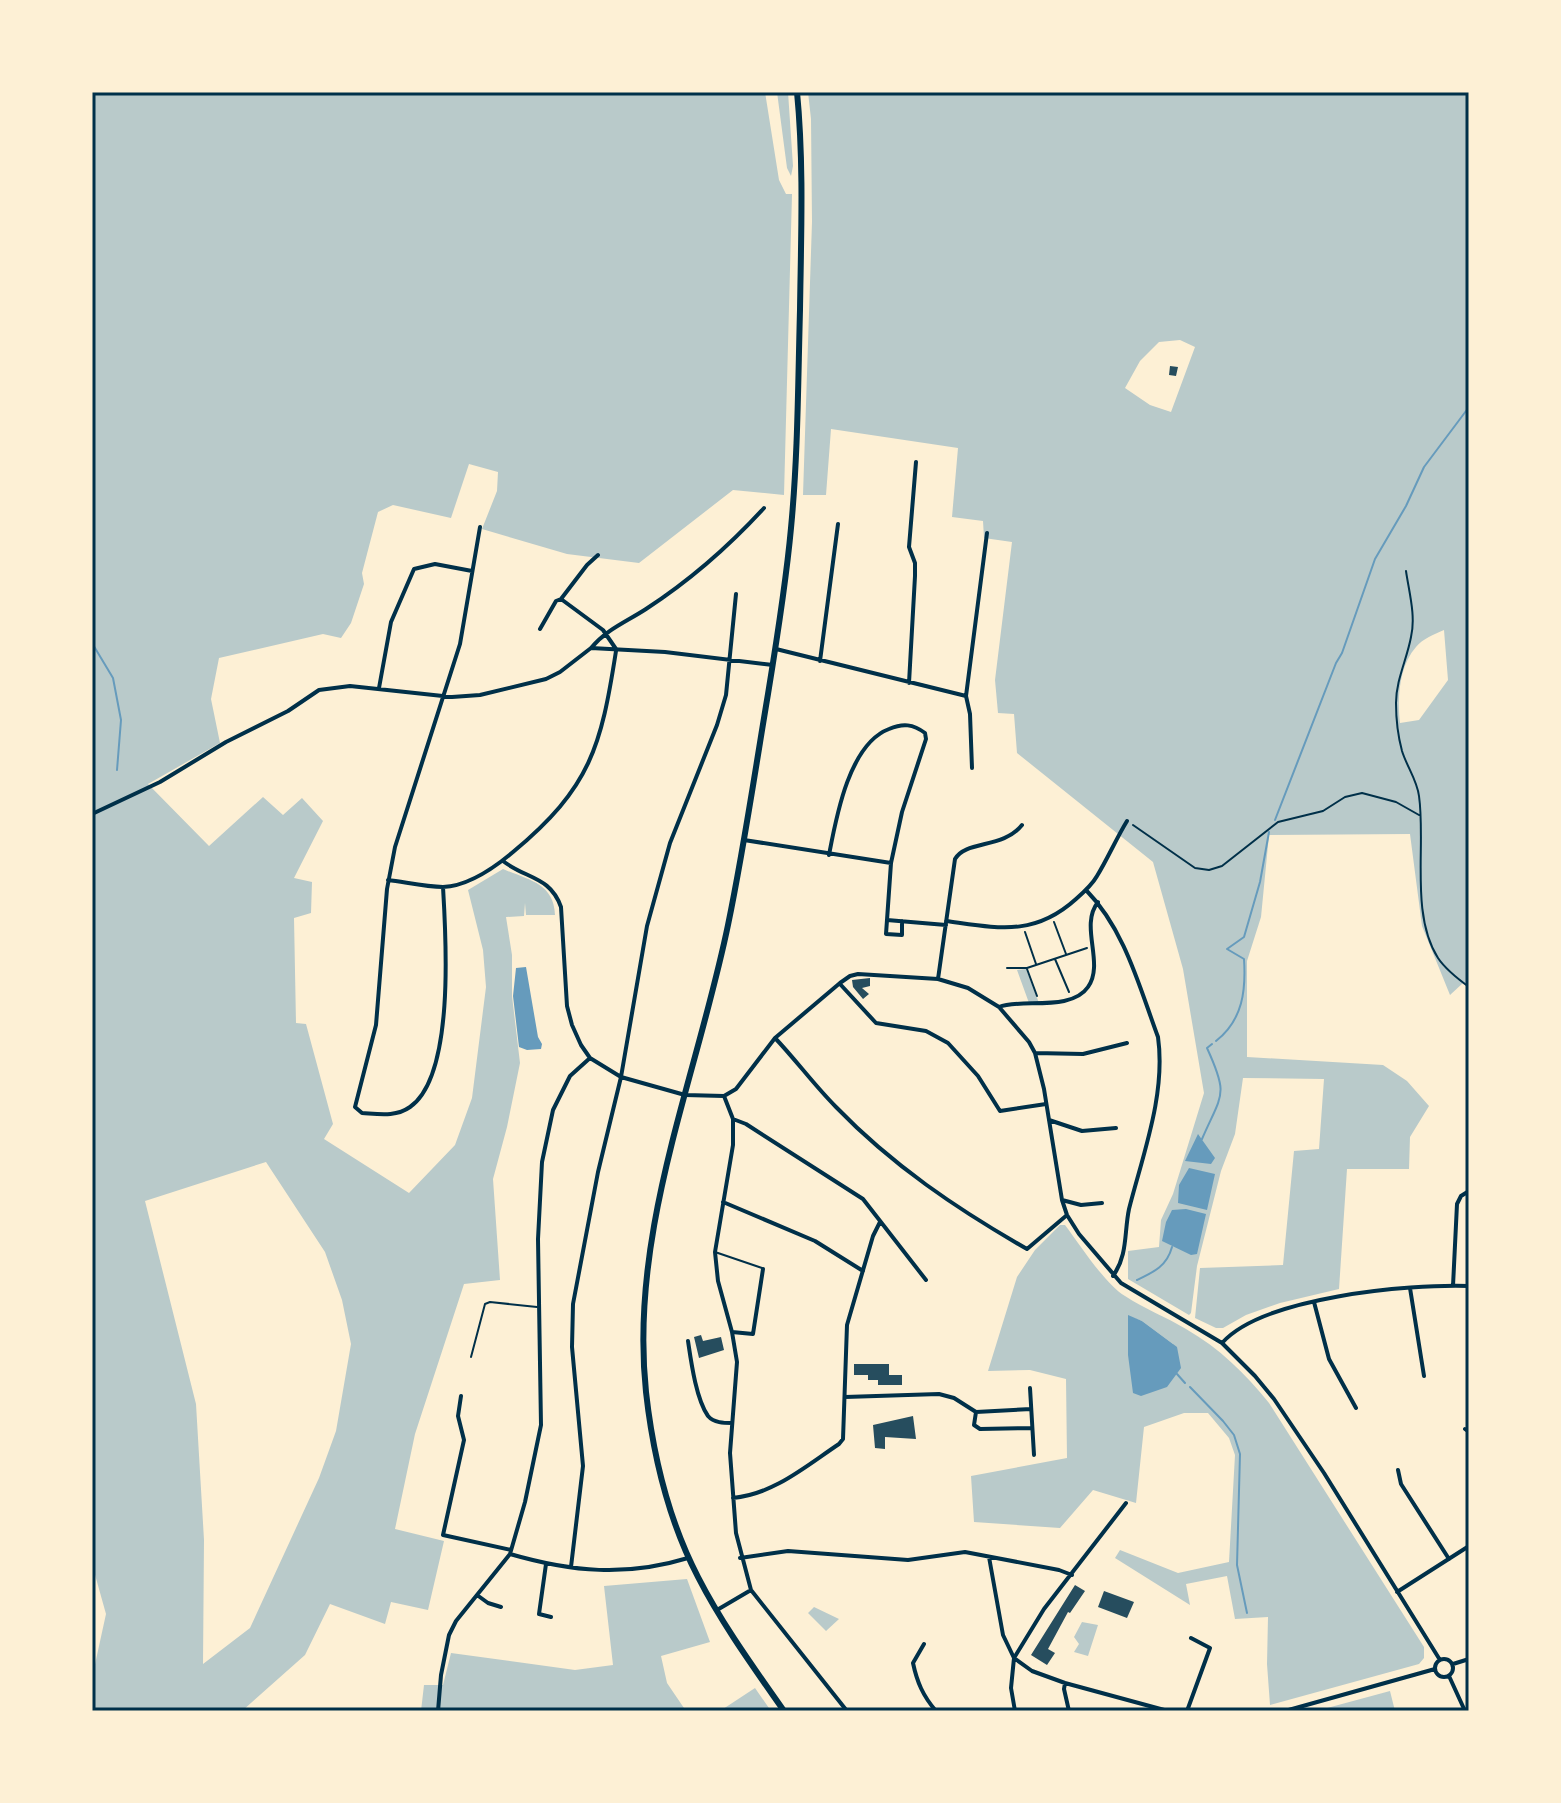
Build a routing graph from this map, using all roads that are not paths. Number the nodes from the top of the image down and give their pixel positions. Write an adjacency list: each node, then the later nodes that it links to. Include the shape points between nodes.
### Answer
1 (797, 92): 15 (main road, via 797,430)
2 (916, 462): 19 (street, via 909,547 915,576)
3 (764, 508): 12 (street, via 700,567 646,609)
4 (838, 524): 17 (street)
5 (480, 527): 8 (street)
6 (987, 533): 22 (street)
7 (598, 555): 10 (street)
8 (472, 571): 20 (street, via 435,564 414,569 391,622); 21 (street, via 460,644)
9 (736, 594): 16 (street)
10 (561, 599): 11 (street); 12 (street)
11 (540, 629)
12 (605, 632): 13 (street); 14 (street)
13 (591, 648): 14 (street); 21 (street, via 546,679 480,695)
14 (616, 649): 16 (street); 29 (street, via 603,724 584,775 551,818)
15 (776, 649): 17 (street); 18 (main road)
16 (730, 660): 18 (street); 45 (street, via 717,725 670,843 647,926)
17 (820, 661): 19 (street)
18 (773, 665): 27 (main road)
19 (909, 683): 22 (street)
20 (379, 688): 21 (street); 24 (street, via 319,690 160,782)
21 (442, 695): 31 (street)
22 (966, 696): 23 (street)
23 (972, 768)
24 (94, 813)
25 (1127, 821): 33 (street)
26 (1022, 825): 37 (street, via 1006,838 959,853)
27 (744, 840): 28 (street); 46 (main road, via 716,979)
28 (829, 855): 30 (street); 30 (street, via 837,812 866,747 881,732 907,724 918,727 926,739)
29 (503, 861): 32 (street, via 463,884); 44 (street, via 549,885 557,896 567,1006)
30 (891, 863): 35 (street)
31 (388, 880): 32 (street); 32 (street, via 376,1025 355,1107 362,1113 408,1109 420,1098 436,1066 443,1017)
32 (443, 887)
33 (1086, 890): 34 (street); 37 (street, via 1052,918 1023,927)
34 (1098, 902): 40 (street, via 1090,918 1089,987 1040,1005 1011,1002); 61 (street, via 1122,942 1159,1047 1152,1118 1128,1214 1124,1257)
35 (887, 920): 36 (street); 36 (street, via 886,934 902,935)
36 (902, 921): 37 (street)
37 (946, 923): 38 (street)
38 (938, 979): 39 (street, via 865,973); 40 (street, via 968,988)
39 (840, 983): 41 (street); 48 (street, via 876,1023 926,1031 948,1043 1000,1111)
40 (999, 1007): 43 (street)
41 (775, 1038): 47 (street, via 736,1089); 56 (street, via 835,1107 888,1156 991,1228 1027,1249)
42 (1127, 1043): 43 (street, via 1083,1054)
43 (1035, 1053): 48 (street)
44 (590, 1058): 45 (street); 67 (street, via 570,1076 546,1134)
45 (621, 1077): 46 (street); 92 (street, via 573,1304 583,1466)
46 (685, 1095): 47 (street); 88 (main road, via 649,1248 643,1353 658,1462)
47 (724, 1096): 49 (street)
48 (1046, 1104): 50 (street)
49 (733, 1119): 54 (street); 57 (street, via 863,1199)
50 (1049, 1120): 51 (street, via 1082,1131); 53 (street)
51 (1116, 1128)
52 (1469, 1191): 63 (street, via 1457,1204)
53 (1062, 1200): 55 (street); 56 (street)
54 (723, 1202): 58 (street); 60 (street, via 815,1241)
55 (1102, 1203)
56 (1067, 1215): 61 (street)
57 (880, 1222): 60 (street); 62 (street)
58 (715, 1252): 59 (lane); 68 (street)
59 (763, 1269): 68 (street, via 753,1334)
60 (863, 1271): 75 (street, via 847,1325)
61 (1113, 1276): 70 (street)
62 (926, 1280)
63 (1453, 1286): 64 (street); 65 (street)
64 (1469, 1286)
65 (1410, 1288): 66 (street); 72 (street)
66 (1314, 1302): 70 (street, via 1247,1323); 76 (street, via 1329,1359)
67 (538, 1307): 71 (lane, via 485,1304); 86 (street, via 541,1425)
68 (732, 1332): 79 (street, via 737,1362)
69 (688, 1341): 79 (street, via 709,1417)
70 (1222, 1343): 95 (street, via 1274,1399)
71 (471, 1357)
72 (1424, 1376)
73 (1030, 1388): 77 (street)
74 (461, 1396): 86 (street, via 458,1416 464,1440 443,1535)
75 (845, 1397): 78 (street, via 939,1394); 83 (street, via 839,1444 777,1485)
76 (1356, 1408)
77 (1031, 1409): 78 (street); 80 (street)
78 (976, 1412): 80 (street, via 974,1425 980,1429)
79 (732, 1423): 83 (street)
80 (1032, 1428): 81 (street)
81 (1034, 1455)
82 (1398, 1470): 90 (street, via 1401,1484)
83 (733, 1498): 89 (street)
84 (1126, 1503): 93 (street)
85 (1469, 1546): 90 (street)
86 (511, 1552): 91 (street); 96 (street)
87 (989, 1556): 89 (street, via 965,1552 908,1560 776,1551); 93 (street); 102 (street, via 1003,1635)
88 (689, 1558): 92 (street, via 633,1571); 98 (main road)
89 (740, 1558): 94 (street)
90 (1449, 1559): 95 (street)
91 (546, 1564): 92 (street); 99 (street, via 539,1614)
92 (571, 1567)
93 (1072, 1575): 102 (street)
94 (751, 1590): 98 (street); 111 (street)
95 (1397, 1592): 104 (street)
96 (477, 1595): 97 (street); 109 (street, via 449,1635)
97 (501, 1607)
98 (717, 1610): 110 (main road)
99 (551, 1617)
100 (1191, 1638): 116 (street, via 1210,1648)
101 (924, 1644): 112 (street, via 913,1663)
102 (1014, 1658): 108 (street); 113 (street)
103 (1469, 1659): 105 (street)
104 (1440, 1660): 105 (street); 106 (street)
105 (1453, 1664): 107 (street)
106 (1435, 1669): 107 (street, via 1441,1677); 117 (street)
107 (1449, 1676): 118 (street)
108 (1065, 1683): 114 (street); 115 (street)
109 (438, 1711)
110 (784, 1711)
111 (847, 1711)
112 (936, 1711)
113 (1015, 1711)
114 (1069, 1711)
115 (1168, 1711)
116 (1187, 1711)
117 (1285, 1711)
118 (1465, 1711)

